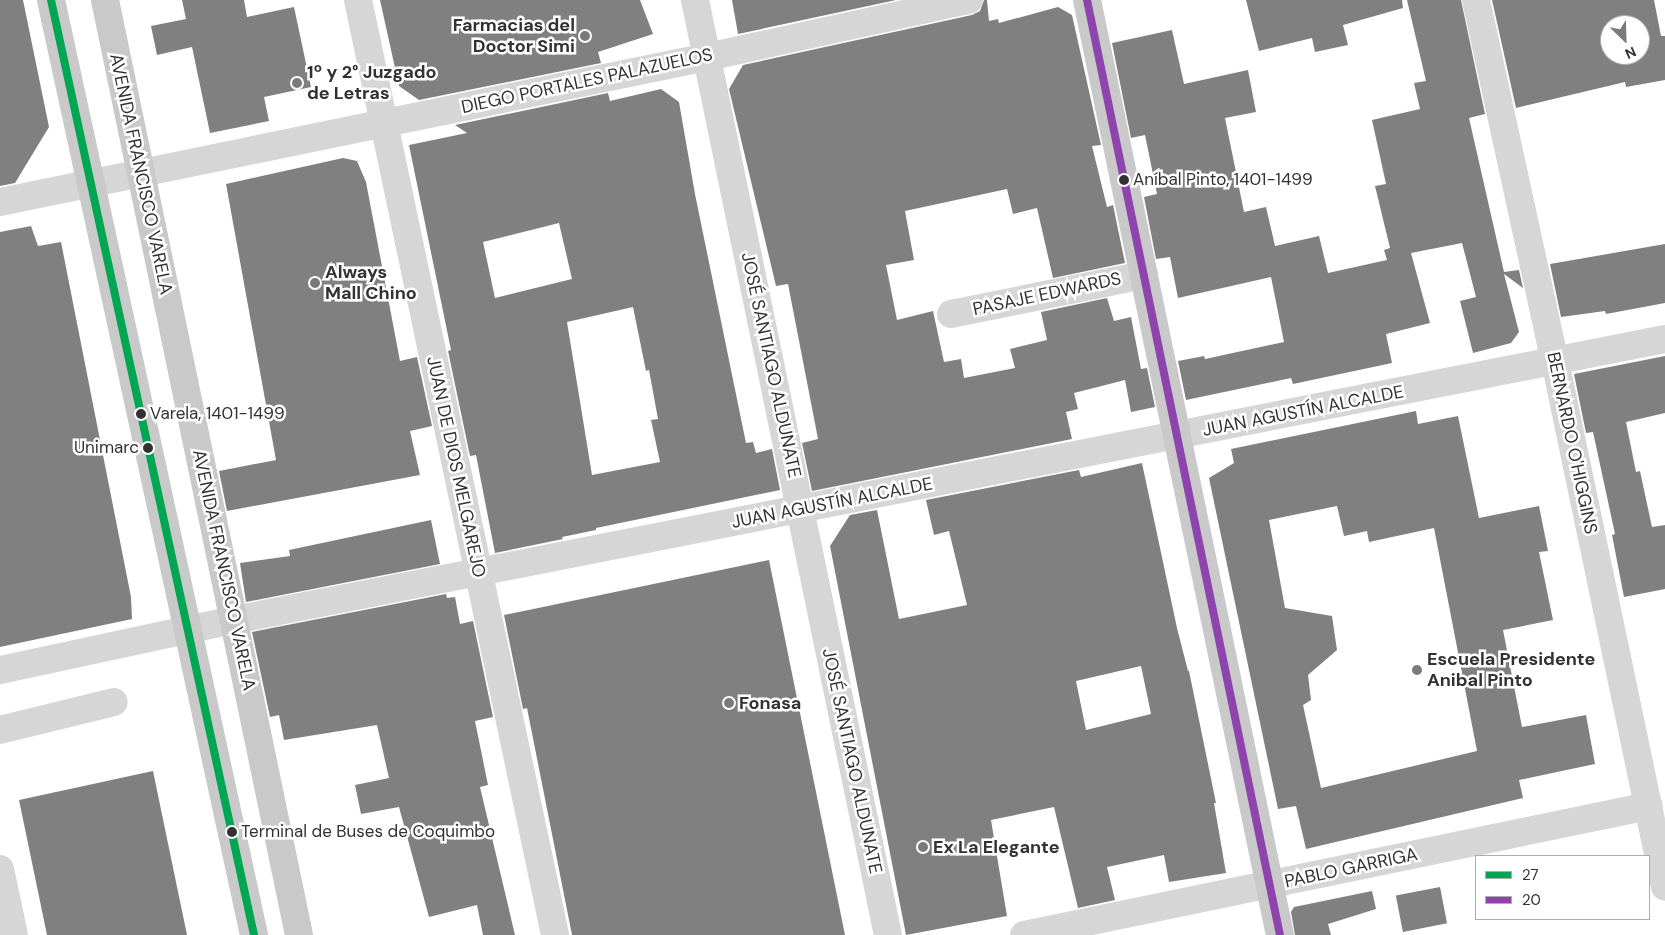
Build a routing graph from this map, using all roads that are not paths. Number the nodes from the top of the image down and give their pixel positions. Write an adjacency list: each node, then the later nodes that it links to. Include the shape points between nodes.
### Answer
1 (51, 0): 11 (main road)
2 (105, 0): 10 (main road, AVENIDA FRANCISCO VARELA)
3 (358, 0): 9 (street, JUAN DE DIOS MELGAREJO)
4 (969, 0): 8 (street, DIEGO PORTALES PALAZUELOS)
5 (1087, 0): 13 (main road)
6 (1476, 0): 16 (street, BERNARDO O'HIGGINS)
7 (695, 1): 8 (street, JOSÉ SANTIAGO ALDUNATE)
8 (707, 57): 9 (street, DIEGO PORTALES PALAZUELOS); 18 (street, JOSÉ SANTIAGO ALDUNATE)
9 (384, 123): 10 (street, DIEGO PORTALES PALAZUELOS); 19 (street, JUAN DE DIOS MELGAREJO)
10 (141, 173): 11 (street, DIEGO PORTALES PALAZUELOS); 20 (main road, AVENIDA FRANCISCO VARELA)
11 (91, 183): 12 (street, DIEGO PORTALES PALAZUELOS); 21 (main road)
12 (0, 202)
13 (1144, 274): 14 (street, PASAJE EDWARDS); 17 (main road)
14 (951, 314)
15 (1665, 339): 16 (street, JUAN AGUSTÍN ALCALDE)
16 (1555, 362): 17 (street, JUAN AGUSTÍN ALCALDE); 25 (street, BERNARDO O'HIGGINS)
17 (1178, 435): 18 (street, JUAN AGUSTÍN ALCALDE); 27 (main road)
18 (801, 509): 19 (street, JUAN AGUSTÍN ALCALDE); 33 (street, JOSÉ SANTIAGO ALDUNATE)
19 (478, 572): 20 (street, JUAN AGUSTÍN ALCALDE); 32 (street, JUAN DE DIOS MELGAREJO)
20 (234, 620): 21 (street, JUAN AGUSTÍN ALCALDE); 31 (main road, AVENIDA FRANCISCO VARELA)
21 (188, 629): 22 (street, JUAN AGUSTÍN ALCALDE); 30 (main road)
22 (0, 670)
23 (114, 702): 24 (street)
24 (0, 730)
25 (1649, 806): 27 (street, PABLO GARRIGA); 28 (street, BERNARDO O'HIGGINS)
26 (0, 869): 29 (street)
27 (1271, 885): 34 (street, PABLO GARRIGA); 35 (main road)
28 (1665, 887)
29 (14, 935)
30 (254, 935)
31 (299, 935)
32 (555, 935)
33 (888, 935)
34 (1024, 935)
35 (1280, 935)

